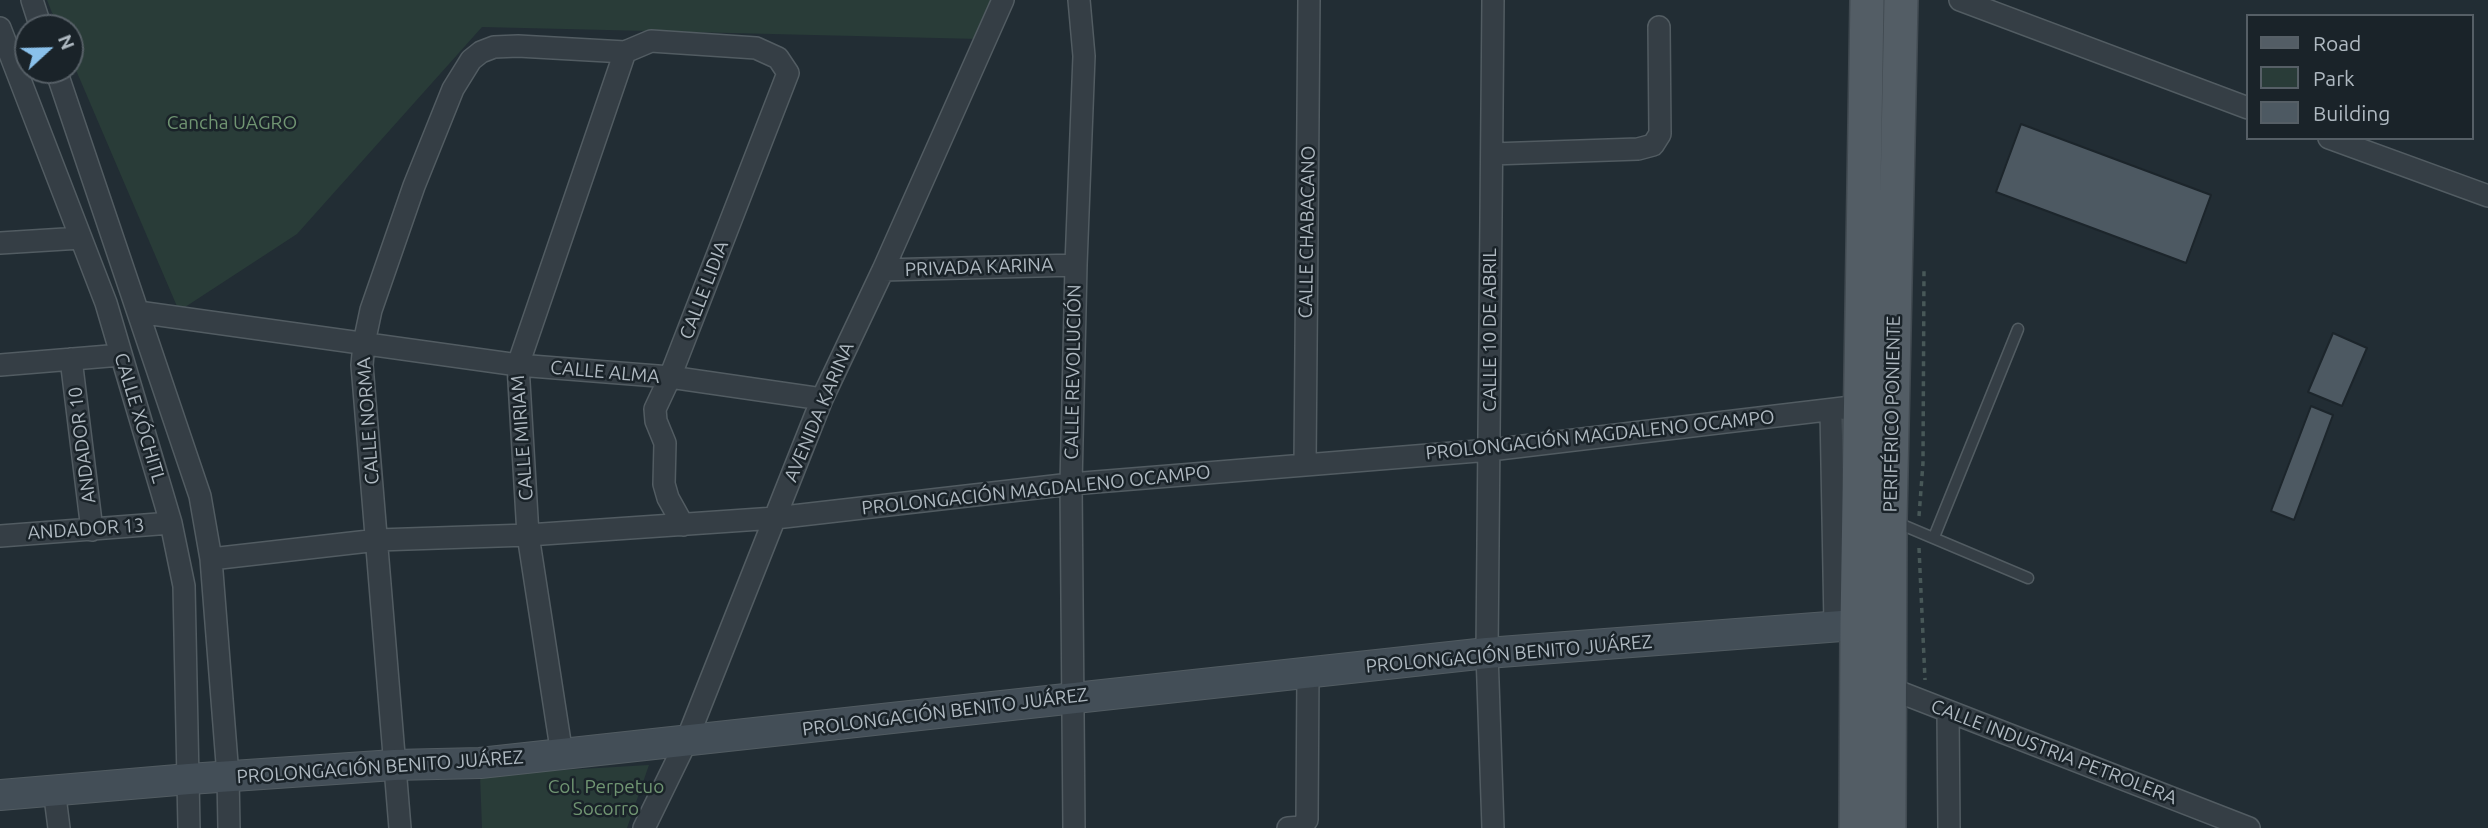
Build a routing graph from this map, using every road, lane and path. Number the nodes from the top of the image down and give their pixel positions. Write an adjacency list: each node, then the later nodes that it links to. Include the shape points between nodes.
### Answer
1 (1003, 0): 20 (street, AVENIDA KARINA)
2 (1079, 0): 19 (street, CALLE REVOLUCIÓN, via 1084,55)
3 (1309, 0): 32 (street, CALLE CHABACANO)
4 (1493, 0): 14 (street, CALLE 10 DE ABRIL)
5 (1867, 0): 30 (main road, PERIFÉRICO PONIENTE)
6 (1901, 0): 35 (main road, PERIFÉRICO PONIENTE)
7 (1960, 0): 12 (street)
8 (0, 27): 16 (street, CALLE XÓCHITL)
9 (1659, 27): 14 (street, via 1660,134 1653,145)
10 (625, 52): 23 (street, CALLE NORMA, via 494,47 471,60 453,89 414,186); 27 (street, CALLE MIRIAM); 28 (street, CALLE LIDIA, via 651,41 756,48 778,58 788,73)
11 (61, 84): 21 (street, CALLE XÓCHITL)
12 (2246, 107)
13 (2334, 140): 15 (street)
14 (1492, 154): 31 (street, CALLE 10 DE ABRIL)
15 (2488, 196)
16 (81, 238): 17 (street); 24 (street, CALLE XÓCHITL)
17 (0, 243)
18 (1924, 259): 35 (path, via 1923,463)
19 (1076, 265): 20 (street, PRIVADA KARINA); 33 (street, CALLE REVOLUCIÓN)
20 (883, 270): 29 (street, AVENIDA KARINA)
21 (138, 312): 23 (street, CALLE ALMA); 43 (street, CALLE XÓCHITL, via 190,462)
22 (2018, 329): 41 (lane)
23 (363, 343): 27 (street, CALLE ALMA); 42 (street, CALLE NORMA)
24 (121, 355): 25 (street); 36 (street, CALLE XÓCHITL)
25 (71, 359): 26 (street); 38 (street, ANDADOR 10)
26 (0, 365)
27 (517, 365): 28 (street, CALLE ALMA); 39 (street, CALLE MIRIAM)
28 (670, 377): 29 (street, CALLE ALMA); 37 (street, CALLE LIDIA, via 655,409 656,421 665,443 664,484)
29 (822, 399): 34 (street, AVENIDA KARINA)
30 (1846, 408): 31 (street, PROLONGACIÓN MAGDALENO OCAMPO); 35 (main road, PERIFÉRICO PONIENTE); 45 (street)
31 (1490, 450): 32 (street, PROLONGACIÓN MAGDALENO OCAMPO); 46 (street, CALLE 10 DE ABRIL)
32 (1305, 464): 33 (street, PROLONGACIÓN MAGDALENO OCAMPO)
33 (1071, 484): 34 (street, PROLONGACIÓN MAGDALENO OCAMPO); 49 (street, CALLE REVOLUCIÓN)
34 (775, 518): 37 (street, PROLONGACIÓN MAGDALENO OCAMPO); 52 (street, AVENIDA KARINA)
35 (1883, 520): 41 (lane); 45 (main road, PERIFÉRICO PONIENTE); 50 (path)
36 (171, 523): 38 (street, ANDADOR 13); 56 (street, CALLE XÓCHITL, via 184,586)
37 (683, 525): 39 (street, PROLONGACIÓN MAGDALENO OCAMPO)
38 (92, 530): 40 (street, ANDADOR 13)
39 (528, 535): 42 (street, PROLONGACIÓN MAGDALENO OCAMPO); 53 (street, CALLE MIRIAM)
40 (0, 536)
41 (1934, 537): 44 (lane)
42 (377, 540): 43 (street, PROLONGACIÓN MAGDALENO OCAMPO); 54 (street, CALLE NORMA)
43 (211, 559): 55 (street, CALLE XÓCHITL)
44 (2028, 578)
45 (1860, 624): 46 (street, PROLONGACIÓN BENITO JUÁREZ); 48 (main road, PERIFÉRICO PONIENTE)
46 (1488, 653): 47 (street, PROLONGACIÓN BENITO JUÁREZ); 66 (street, CALLE 10 DE ABRIL)
47 (1308, 674): 49 (street, PROLONGACIÓN BENITO JUÁREZ); 65 (street, via 1307,820 1301,827)
48 (1873, 686): 50 (street, CALLE INDUSTRIA PETROLERA); 67 (main road, PERIFÉRICO PONIENTE); 68 (main road, PERIFÉRICO PONIENTE)
49 (1073, 697): 52 (street, PROLONGACIÓN BENITO JUÁREZ); 64 (street, CALLE REVOLUCIÓN)
50 (1926, 703): 51 (street, CALLE INDUSTRIA PETROLERA)
51 (1948, 712): 69 (street); 70 (street, CALLE INDUSTRIA PETROLERA)
52 (686, 742): 53 (street, PROLONGACIÓN BENITO JUÁREZ); 63 (street, AVENIDA KARINA)
53 (562, 755): 54 (street, PROLONGACIÓN BENITO JUÁREZ)
54 (394, 765): 55 (street, PROLONGACIÓN BENITO JUÁREZ); 62 (street, CALLE NORMA)
55 (228, 776): 56 (street, PROLONGACIÓN BENITO JUÁREZ); 61 (street, CALLE XÓCHITL)
56 (189, 779): 57 (street, PROLONGACIÓN BENITO JUÁREZ); 60 (street, CALLE XÓCHITL)
57 (54, 789): 58 (street, PROLONGACIÓN BENITO JUÁREZ); 59 (street)
58 (0, 795)
59 (59, 828)
60 (189, 828)
61 (229, 828)
62 (400, 828)
63 (645, 828)
64 (1074, 828)
65 (1289, 828)
66 (1493, 828)
67 (1856, 828)
68 (1889, 828)
69 (1949, 828)
70 (2249, 828)

